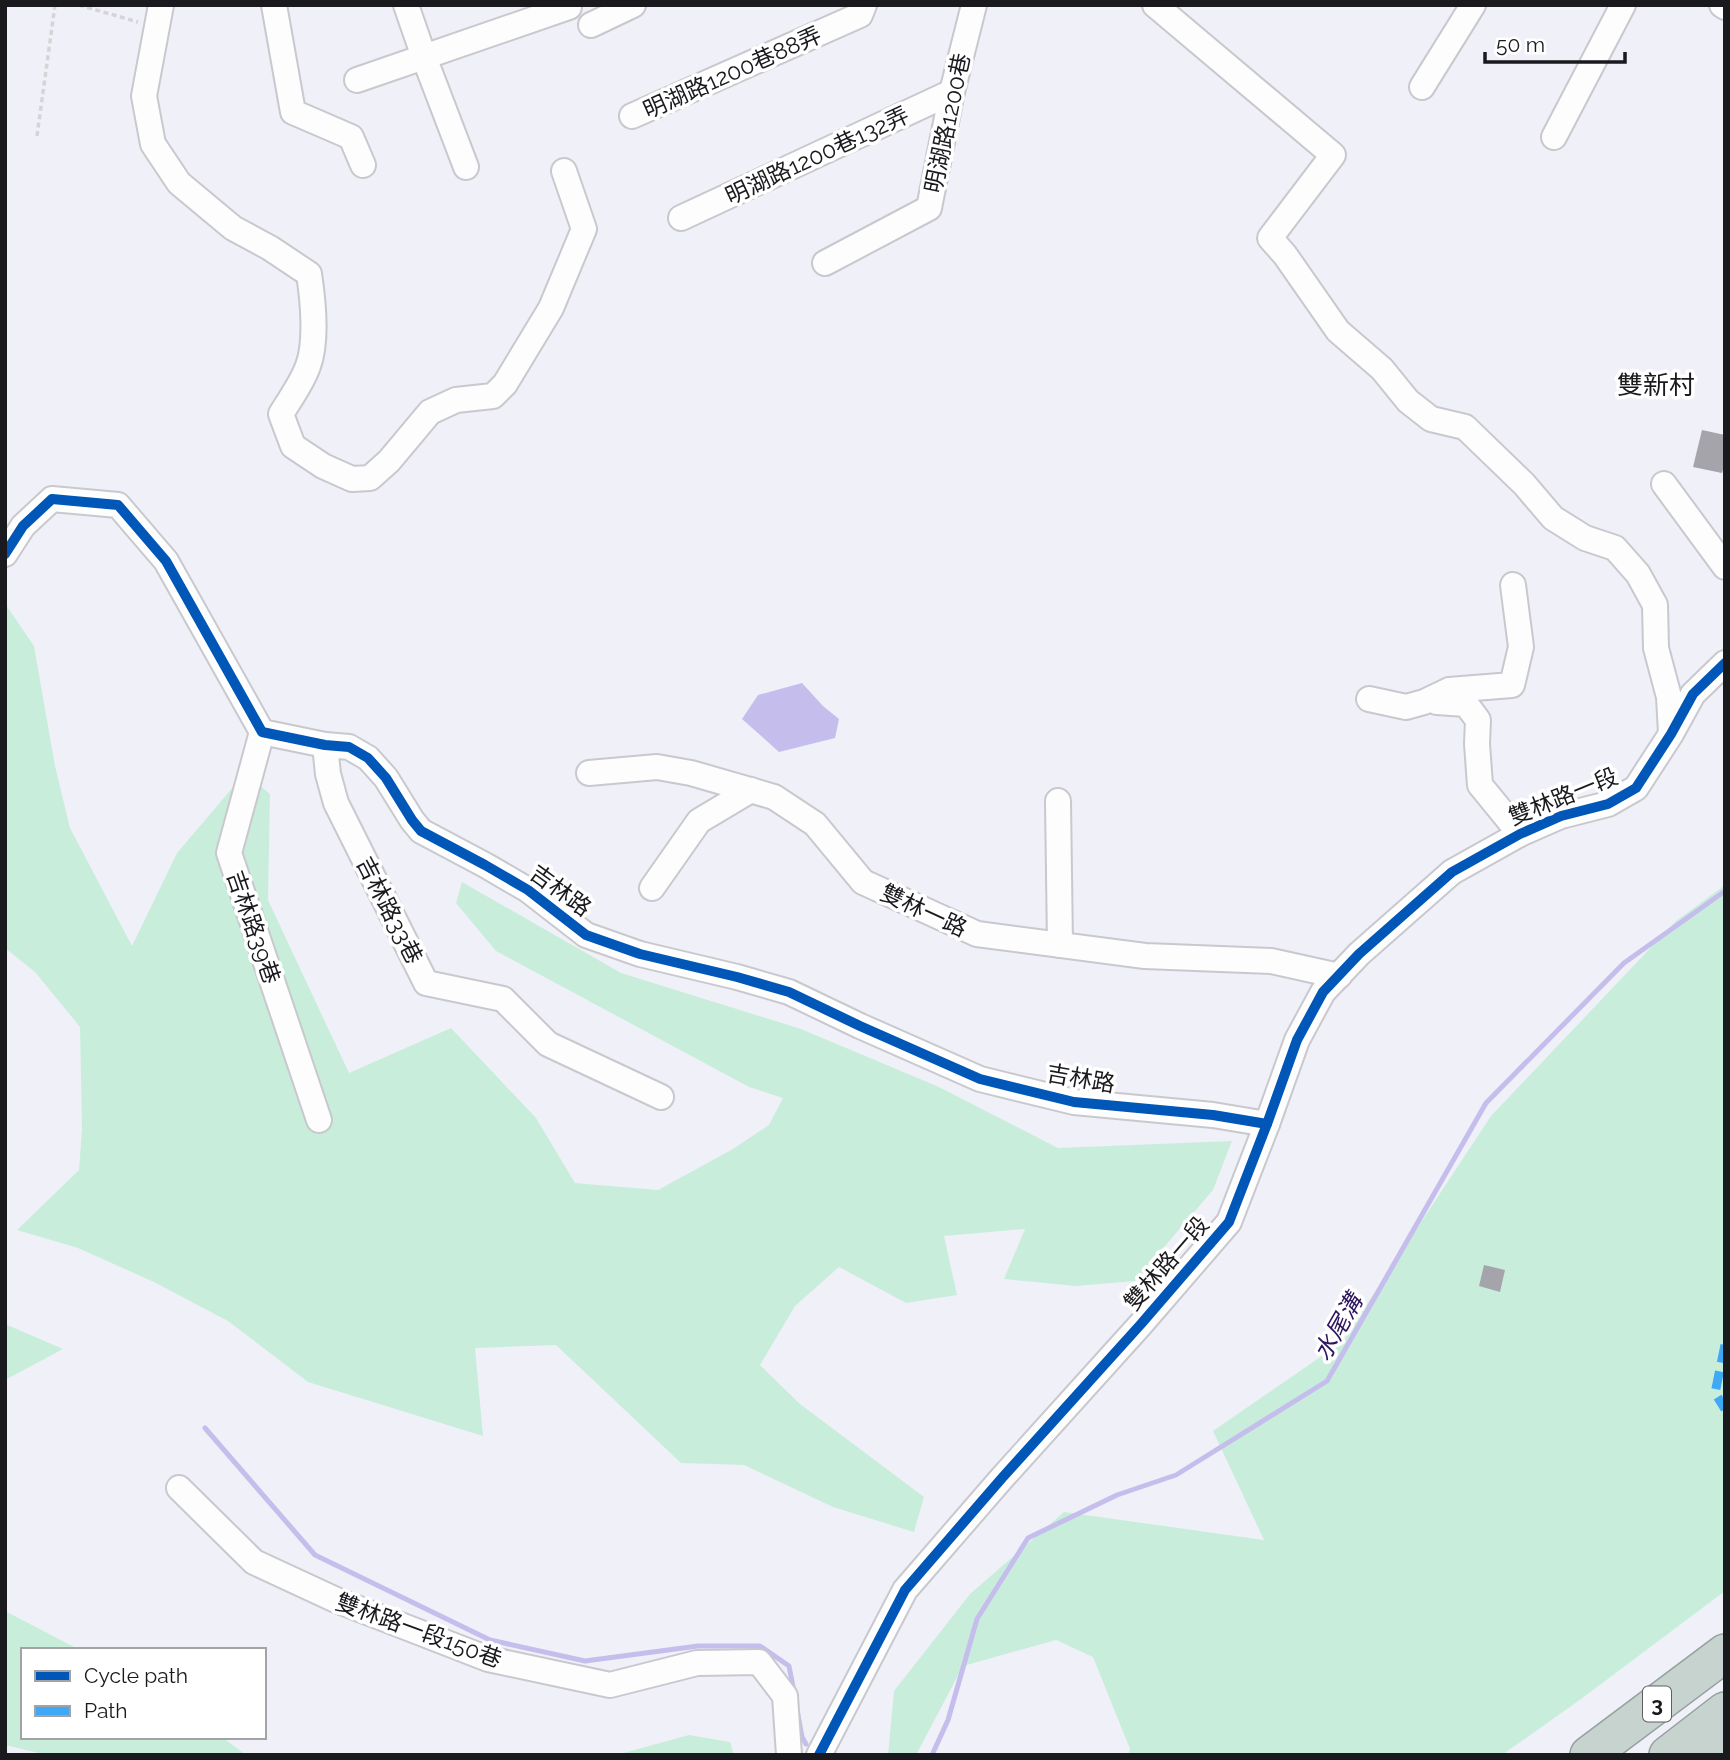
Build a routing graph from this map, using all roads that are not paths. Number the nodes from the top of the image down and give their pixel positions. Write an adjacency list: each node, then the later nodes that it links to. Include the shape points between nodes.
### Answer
1 (274, 5): 18 (street, via 293,111 351,137)
2 (407, 5): 12 (street)
3 (633, 5): 11 (street)
4 (863, 5): 16 (street, 明湖路1200巷88弄, via 860,15)
5 (974, 5): 15 (street, 明湖路1200巷)
6 (1155, 5): 31 (street, via 1333,155 1270,237 1338,331 1382,369 1408,401 1431,419 1465,427 1553,518 1585,538 1615,548 1638,574 1655,605 1656,648 1669,697)
7 (1473, 5): 14 (street)
8 (1623, 5): 17 (street)
9 (569, 7): 12 (street)
10 (159, 16): 20 (street, via 144,96 153,144 179,183 233,228 309,274 314,303 308,366 281,414 293,446 352,479 370,478 430,412 456,400 493,396 505,384 551,308 584,229)
11 (591, 25)
12 (424, 57): 13 (street); 19 (street)
13 (357, 80)
14 (1422, 87)
15 (952, 92): 21 (street, 明湖路1200巷132弄); 22 (street, 明湖路1200巷, via 929,208)
16 (632, 116)
17 (1553, 137)
18 (363, 165)
19 (466, 167)
20 (564, 172)
21 (681, 218)
22 (825, 263)
23 (1664, 484): 25 (street)
24 (5, 554): 30 (street, via 23,526 52,499 118,505 166,561)
25 (1725, 568)
26 (1513, 585): 29 (street, via 1521,647 1512,685 1449,690)
27 (1725, 663): 31 (street, 雙林路一段, via 1693,694)
28 (1369, 699): 29 (street, via 1406,707)
29 (1424, 702): 36 (street, via 1466,704 1478,720 1480,785)
30 (262, 732): 32 (street, 吉林路); 41 (street, 吉林路39巷, via 229,853)
31 (1671, 734): 36 (street, 雙林路一段, via 1636,788 1608,804 1561,816)
32 (325, 745): 40 (street, 吉林路33巷, via 336,803 426,983 503,999 548,1044); 42 (street, 吉林路, via 349,747 369,758 421,831 528,890 586,935 640,954 789,992 980,1079 1074,1102)
33 (589, 773): 34 (street, 雙林一路, via 657,767)
34 (751, 790): 37 (street, via 699,821); 38 (street, 雙林一路, via 774,797 816,824 863,881 977,934)
35 (1058, 801): 38 (street)
36 (1520, 834): 39 (street, 雙林路一段, via 1452,872)
37 (652, 888)
38 (1060, 945): 39 (street, 雙林一路, via 1145,956 1271,961)
39 (1339, 976): 42 (street, 雙林路一段, via 1323,992 1297,1040)
40 (661, 1097)
41 (319, 1120)
42 (1267, 1124): 48 (street, 雙林路一段, via 1229,1222 905,1590)
43 (179, 1488): 47 (street, 雙林路一段150巷, via 254,1562 336,1600 488,1659 610,1685 697,1663 759,1662 785,1696)
44 (1725, 1653): 49 (highway, 3)
45 (1725, 1711): 50 (highway, 3)
46 (1725, 1746): 51 (highway)
47 (789, 1755)
48 (819, 1755)
49 (1589, 1755)
50 (1668, 1755)
51 (1714, 1755)

